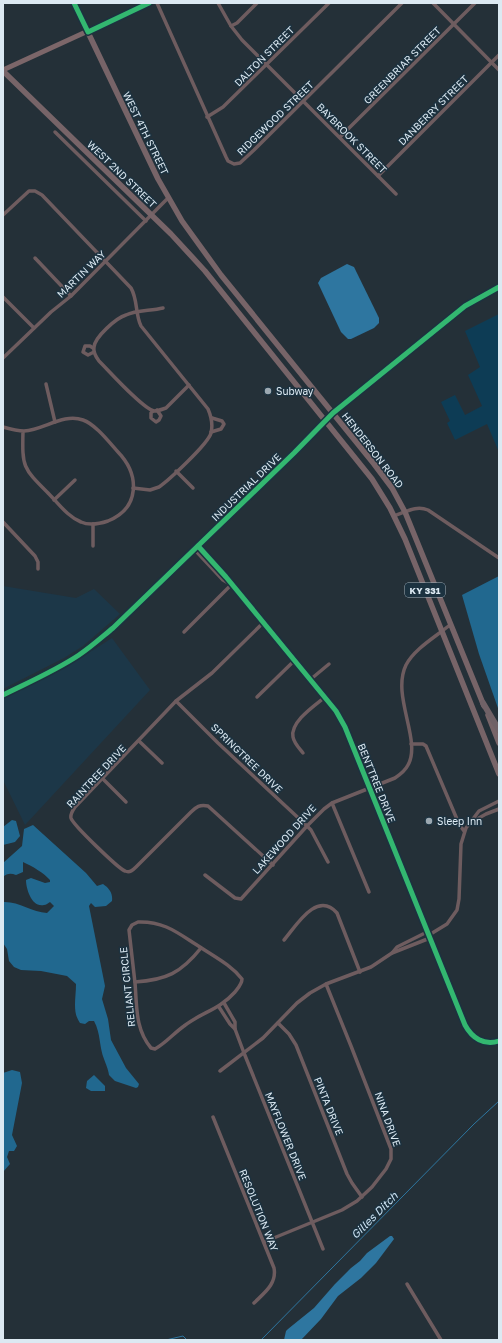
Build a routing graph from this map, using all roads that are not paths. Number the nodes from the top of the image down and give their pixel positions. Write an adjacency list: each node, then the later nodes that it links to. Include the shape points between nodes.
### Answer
1 (74, 3): 12 (main road, WEST 4TH STREET)
2 (149, 3): 12 (street)
3 (157, 3): 19 (street, RIDGEWOOD STREET)
4 (218, 3): 11 (street, BAYBROOK STREET)
5 (258, 3): 11 (street)
6 (328, 3): 15 (street, DALTON STREET)
7 (402, 3): 18 (street, RIDGEWOOD STREET)
8 (432, 3): 10 (street)
9 (475, 3): 10 (street, GREENBRIAR STREET)
10 (454, 24): 14 (street); 21 (street, GREENBRIAR STREET)
11 (231, 26): 15 (street, BAYBROOK STREET)
12 (88, 32): 17 (street); 26 (main road, WEST 4TH STREET)
13 (499, 54): 14 (street, DANBERRY STREET)
14 (491, 62): 16 (street); 24 (street, DANBERRY STREET)
15 (267, 64): 18 (street, BAYBROOK STREET); 19 (street, DALTON STREET, via 223,107)
16 (499, 70)
17 (3, 71): 22 (main road, WEST 2ND STREET)
18 (304, 101): 19 (street, RIDGEWOOD STREET, via 237,164 226,158); 21 (street, BAYBROOK STREET)
19 (207, 117)
20 (55, 132): 23 (street, WEST 2ND STREET)
21 (340, 137): 24 (street, BAYBROOK STREET)
22 (72, 138): 23 (street); 27 (main road, WEST 2ND STREET)
23 (66, 143): 29 (street, WEST 2ND STREET)
24 (378, 176): 25 (street, BAYBROOK STREET)
25 (396, 194)
26 (168, 198): 27 (street, MARTIN WAY); 32 (main road, WEST 4TH STREET)
27 (152, 215): 29 (street, MARTIN WAY); 34 (main road, WEST 2ND STREET, via 188,251)
28 (3, 216): 31 (street, via 29,191 35,191 42,195)
29 (146, 221): 31 (street, MARTIN WAY)
30 (35, 258): 35 (street)
31 (106, 262): 35 (street, MARTIN WAY); 38 (street, via 131,288 136,300)
32 (212, 264): 43 (main road, HENDERSON ROAD)
33 (499, 287): 43 (street, INDUSTRIAL DRIVE, via 465,306)
34 (224, 294): 45 (main road, HENDERSON ROAD)
35 (71, 296): 39 (street, MARTIN WAY)
36 (3, 297): 39 (street)
37 (163, 308): 38 (street)
38 (137, 313): 42 (street, via 144,331); 42 (street, via 116,320 98,337 94,350 96,358 143,404 155,410 166,408)
39 (34, 328): 40 (street, MARTIN WAY)
40 (3, 358)
41 (46, 384): 46 (street)
42 (189, 385): 44 (street)
43 (333, 413): 45 (street, INDUSTRIAL DRIVE); 55 (main road, HENDERSON ROAD / KY 331, via 386,479)
44 (212, 418): 49 (street); 49 (street, via 224,424 221,429)
45 (326, 420): 56 (main road, HENDERSON ROAD / KY 331, via 371,477); 60 (street, INDUSTRIAL DRIVE)
46 (55, 422): 48 (street); 52 (street, via 76,418 94,427 124,458 132,473)
47 (3, 427): 48 (street)
48 (23, 431): 54 (street, via 24,465)
49 (211, 432): 50 (street, via 204,444)
50 (176, 471): 52 (street, via 154,489); 53 (street)
51 (75, 480): 54 (street)
52 (134, 488): 57 (street, via 130,502 123,512 110,520)
53 (193, 488)
54 (54, 500): 57 (street, via 77,520)
55 (405, 512): 56 (street); 61 (street, via 416,508 428,510); 65 (main road, HENDERSON ROAD / KY 331)
56 (394, 516): 67 (main road, HENDERSON ROAD / KY 331)
57 (93, 524): 59 (street)
58 (4, 525): 62 (street, via 35,556)
59 (94, 546)
60 (196, 547): 63 (street, BENTTREE DRIVE); 71 (street, INDUSTRIAL DRIVE, via 112,628 80,654)
61 (499, 558)
62 (38, 568)
63 (231, 585): 64 (street, BENTTREE DRIVE); 66 (street)
64 (264, 622): 68 (street, BENTTREE DRIVE); 74 (street, RAINTREE DRIVE, via 212,673)
65 (452, 624): 67 (street, LAKEWOOD DRIVE); 75 (main road, HENDERSON ROAD / KY 331)
66 (184, 632)
67 (442, 632): 79 (street, LAKEWOOD DRIVE, via 412,656 402,676 402,693); 82 (main road, HENDERSON ROAD / KY 331)
68 (295, 660): 70 (street, BENTTREE DRIVE); 72 (street)
69 (329, 664): 70 (street)
70 (311, 679): 73 (street, BENTTREE DRIVE)
71 (3, 695)
72 (257, 697)
73 (324, 697): 80 (street, via 293,729 294,741); 84 (street, BENTTREE DRIVE, via 345,727)
74 (176, 701): 77 (street, RAINTREE DRIVE); 90 (street, SPRINGTREE DRIVE)
75 (483, 704): 76 (highway); 78 (main road, HENDERSON ROAD / KY 331)
76 (499, 730)
77 (139, 741): 81 (street); 83 (street, RAINTREE DRIVE)
78 (499, 743)
79 (411, 744): 84 (street, LAKEWOOD DRIVE, via 411,759 403,772 396,778); 91 (street, via 426,746 458,824)
80 (303, 753)
81 (162, 763)
82 (499, 774)
83 (103, 779): 86 (street); 93 (street, RAINTREE DRIVE, via 73,810 71,817 80,830 124,871 130,872 136,868 201,805 208,806)
84 (369, 788): 87 (street, LAKEWOOD DRIVE); 96 (street, BENTTREE DRIVE)
85 (499, 801): 89 (street, via 475,814)
86 (126, 802)
87 (332, 803): 90 (street, LAKEWOOD DRIVE); 95 (street)
88 (499, 809): 89 (street)
89 (469, 824): 91 (street)
90 (307, 826): 92 (street, SPRINGTREE DRIVE); 93 (street, LAKEWOOD DRIVE)
91 (464, 831): 96 (street, via 457,910 447,924)
92 (328, 862)
93 (273, 865): 94 (street, LAKEWOOD DRIVE, via 241,899)
94 (205, 875)
95 (369, 892)
96 (429, 935): 99 (street); 99 (street, via 397,947); 107 (street, BENTTREE DRIVE, via 467,1029 480,1040 491,1043)
97 (284, 940): 100 (street, via 310,910 318,906 330,908 337,914)
98 (201, 948): 101 (street, via 190,962 175,972 157,980); 101 (street, RELIANT CIRCLE, via 166,926 149,922 134,923 129,930); 103 (street, RELIANT CIRCLE, via 242,979 242,983)
99 (392, 953): 100 (street, via 378,964)
100 (360, 972): 102 (street)
101 (135, 982): 104 (street, RELIANT CIRCLE, via 139,1027 146,1043 153,1049 186,1024)
102 (326, 984): 105 (street, via 310,992); 111 (street, NINA DRIVE, via 392,1155 389,1164)
103 (224, 1003): 104 (street, RELIANT CIRCLE); 106 (street, MAYFLOWER DRIVE, via 235,1022)
104 (219, 1007): 106 (street, MAYFLOWER DRIVE)
105 (278, 1023): 108 (street); 111 (street, PINTA DRIVE, via 296,1045 347,1174)
106 (235, 1029): 108 (street, MAYFLOWER DRIVE)
107 (499, 1041)
108 (244, 1053): 109 (street); 112 (street, MAYFLOWER DRIVE)
109 (220, 1071)
110 (213, 1117): 113 (street, RESOLUTION WAY)
111 (362, 1197): 112 (street, NINA DRIVE, via 342,1210)
112 (312, 1223): 113 (street, NINA DRIVE); 114 (street, MAYFLOWER DRIVE)
113 (264, 1242): 116 (street, RESOLUTION WAY, via 275,1276 270,1287)
114 (323, 1249)
115 (407, 1284): 117 (street)
116 (254, 1303)
117 (441, 1340)

